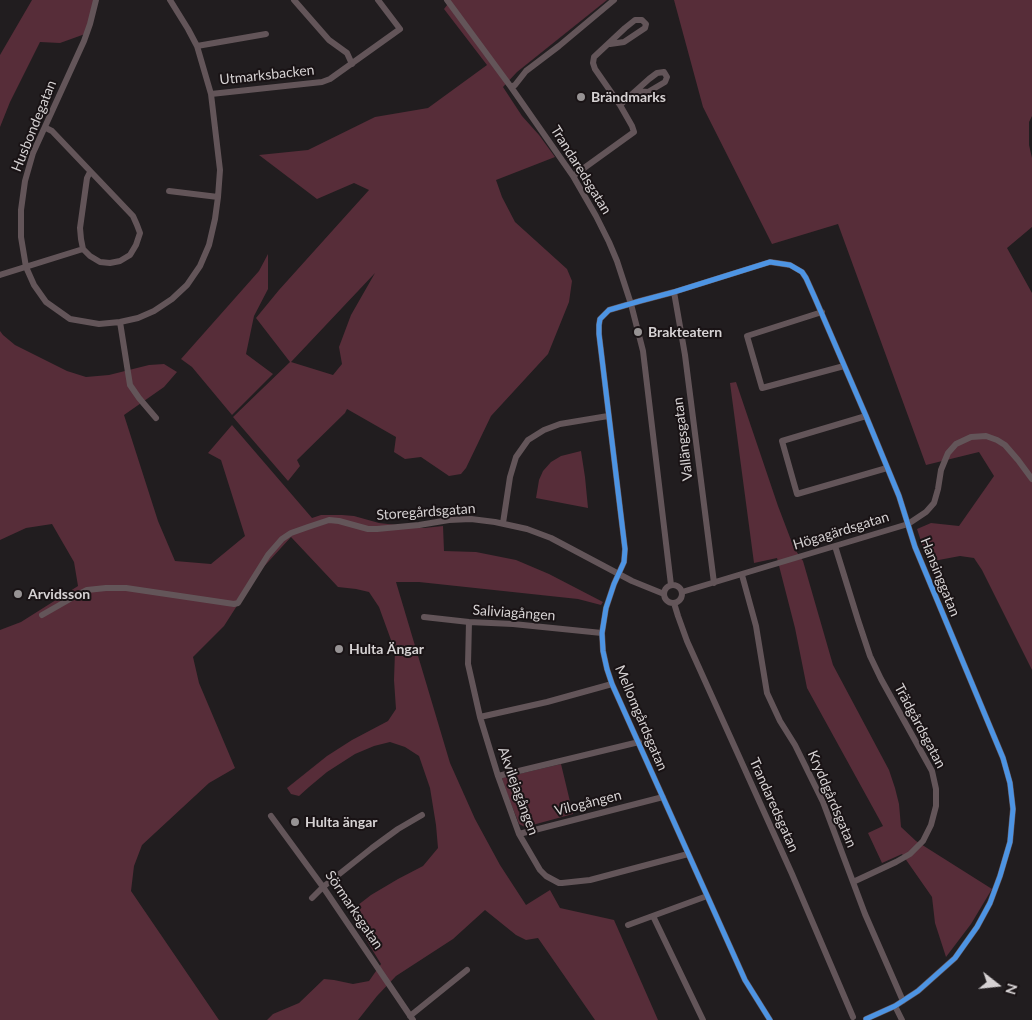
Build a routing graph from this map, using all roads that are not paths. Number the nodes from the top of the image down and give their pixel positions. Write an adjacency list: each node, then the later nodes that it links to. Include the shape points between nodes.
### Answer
1 (96, 0): 15 (street, Husbondegatan, via 84,42)
2 (170, 0): 9 (street, Husbondegatan)
3 (294, 0): 10 (street, via 329,40 347,53)
4 (378, 0): 10 (street, Utmarksbacken, via 400,29)
5 (447, 0): 11 (street, Trandaredsgatan)
6 (614, 0): 11 (street, via 526,71)
7 (266, 34): 9 (street)
8 (610, 44): 8 (street, via 635,20 646,24 624,42); 14 (street, via 594,57 593,63)
9 (197, 46): 13 (street, Husbondegatan)
10 (352, 64): 13 (street, Utmarksbacken, via 322,82)
11 (511, 87): 17 (street, Trandaredsgatan)
12 (636, 91): 14 (street)
13 (212, 94): 19 (street, Husbondegatan, via 219,159)
14 (620, 105): 17 (street, via 634,132)
15 (46, 128): 16 (street); 21 (street, Husbondegatan, via 25,181 21,237)
16 (90, 172): 20 (street, via 80,228); 20 (street, via 133,216 140,234 130,254 120,261 100,262)
17 (573, 176): 24 (street, Trandaredsgatan, via 609,242)
18 (169, 191): 19 (street)
19 (218, 197): 26 (street, Husbondegatan, via 209,245 187,284 154,311)
20 (83, 249): 21 (street)
21 (26, 267): 22 (street); 26 (street, Husbondegatan, via 46,302 70,319 99,324)
22 (0, 275)
23 (674, 292): 24 (street, Hansinggatan); 25 (street, Hansinggatan, via 770,262 783,263 802,272); 38 (street, Vallängsgatan)
24 (631, 304): 28 (street, Mellomgårdsgatan, via 609,310 600,319); 39 (street, Trandaredsgatan, via 643,351)
25 (822, 312): 27 (street, Hansinggatan); 27 (street, via 747,336 762,388)
26 (120, 322): 30 (street, via 130,385)
27 (844, 366): 29 (street, Hansinggatan)
28 (608, 416): 33 (street, via 560,424 528,440 516,456); 36 (street, Mellomgårdsgatan, via 625,549)
29 (866, 416): 31 (street, Hansinggatan); 31 (street, via 782,441 797,494)
30 (156, 418)
31 (887, 468): 34 (street, Hansinggatan)
32 (1032, 479): 34 (street, Högagärdsgatan, via 1005,445 986,436 971,436 948,453 934,503)
33 (503, 524): 36 (street, Storegårdsgatan, via 545,535); 43 (street, Storegårdsgatan, via 471,519 377,529 329,520 282,539 238,603 106,588 77,594)
34 (908, 524): 35 (street, Högagärdsgatan); 63 (street, Hansinggatan, via 1003,758 1013,809 1010,842 1000,876 977,927 955,958)
35 (835, 546): 37 (street, Högagärdsgatan); 56 (street, Trädgårdsgatan, via 870,656 932,771 936,789 931,825 922,841 910,854)
36 (619, 574): 41 (street, Storegårdsgatan); 46 (street, Mellomgårdsgatan, via 606,608)
37 (742, 575): 38 (street, Högagärdsgatan); 56 (street, Kryddgårdsgatan, via 756,626 767,693 823,802)
38 (714, 583): 40 (street, Högagärdsgatan)
39 (671, 585): 40 (street, via 678,586); 41 (street)
40 (682, 592): 42 (street)
41 (664, 594): 42 (street, via 667,601)
42 (674, 603): 66 (street, Trandaredsgatan, via 685,636 792,874)
43 (42, 615)
44 (424, 618): 45 (street, Saliviagången)
45 (469, 622): 46 (street, Saliviagången); 48 (street, Akvilejagången, via 468,664)
46 (602, 633): 47 (street, Mellomgårdsgatan)
47 (612, 684): 48 (street); 49 (street, Mellomgårdsgatan)
48 (480, 718): 50 (street, Akvilejagången)
49 (639, 742): 50 (street); 51 (street, Mellomgårdsgatan)
50 (498, 776): 54 (street, Akvilejagången)
51 (663, 797): 54 (street, Vilogången); 55 (street, Mellomgårdsgatan)
52 (422, 815): 57 (street, via 398,829)
53 (272, 816): 57 (street, Sörmarksgatan)
54 (519, 834): 55 (street, Akvilejagången, via 540,870 558,883 590,880)
55 (688, 854): 58 (street, Mellomgårdsgatan)
56 (853, 882): 63 (street, Kryddgårdsgatan)
57 (323, 887): 59 (street); 65 (street, Sörmarksgatan)
58 (707, 896): 60 (street); 69 (street, Mellomgårdsgatan, via 745,980)
59 (312, 898)
60 (654, 916): 61 (street); 68 (street)
61 (628, 925)
62 (467, 970): 65 (street)
63 (903, 1001): 64 (street, Hansinggatan)
64 (895, 1006): 67 (street, Hansinggatan); 70 (street)
65 (412, 1018)
66 (852, 1019): 67 (street, via 860,1016)
67 (867, 1019)
68 (703, 1020)
69 (770, 1020)
70 (902, 1020)

